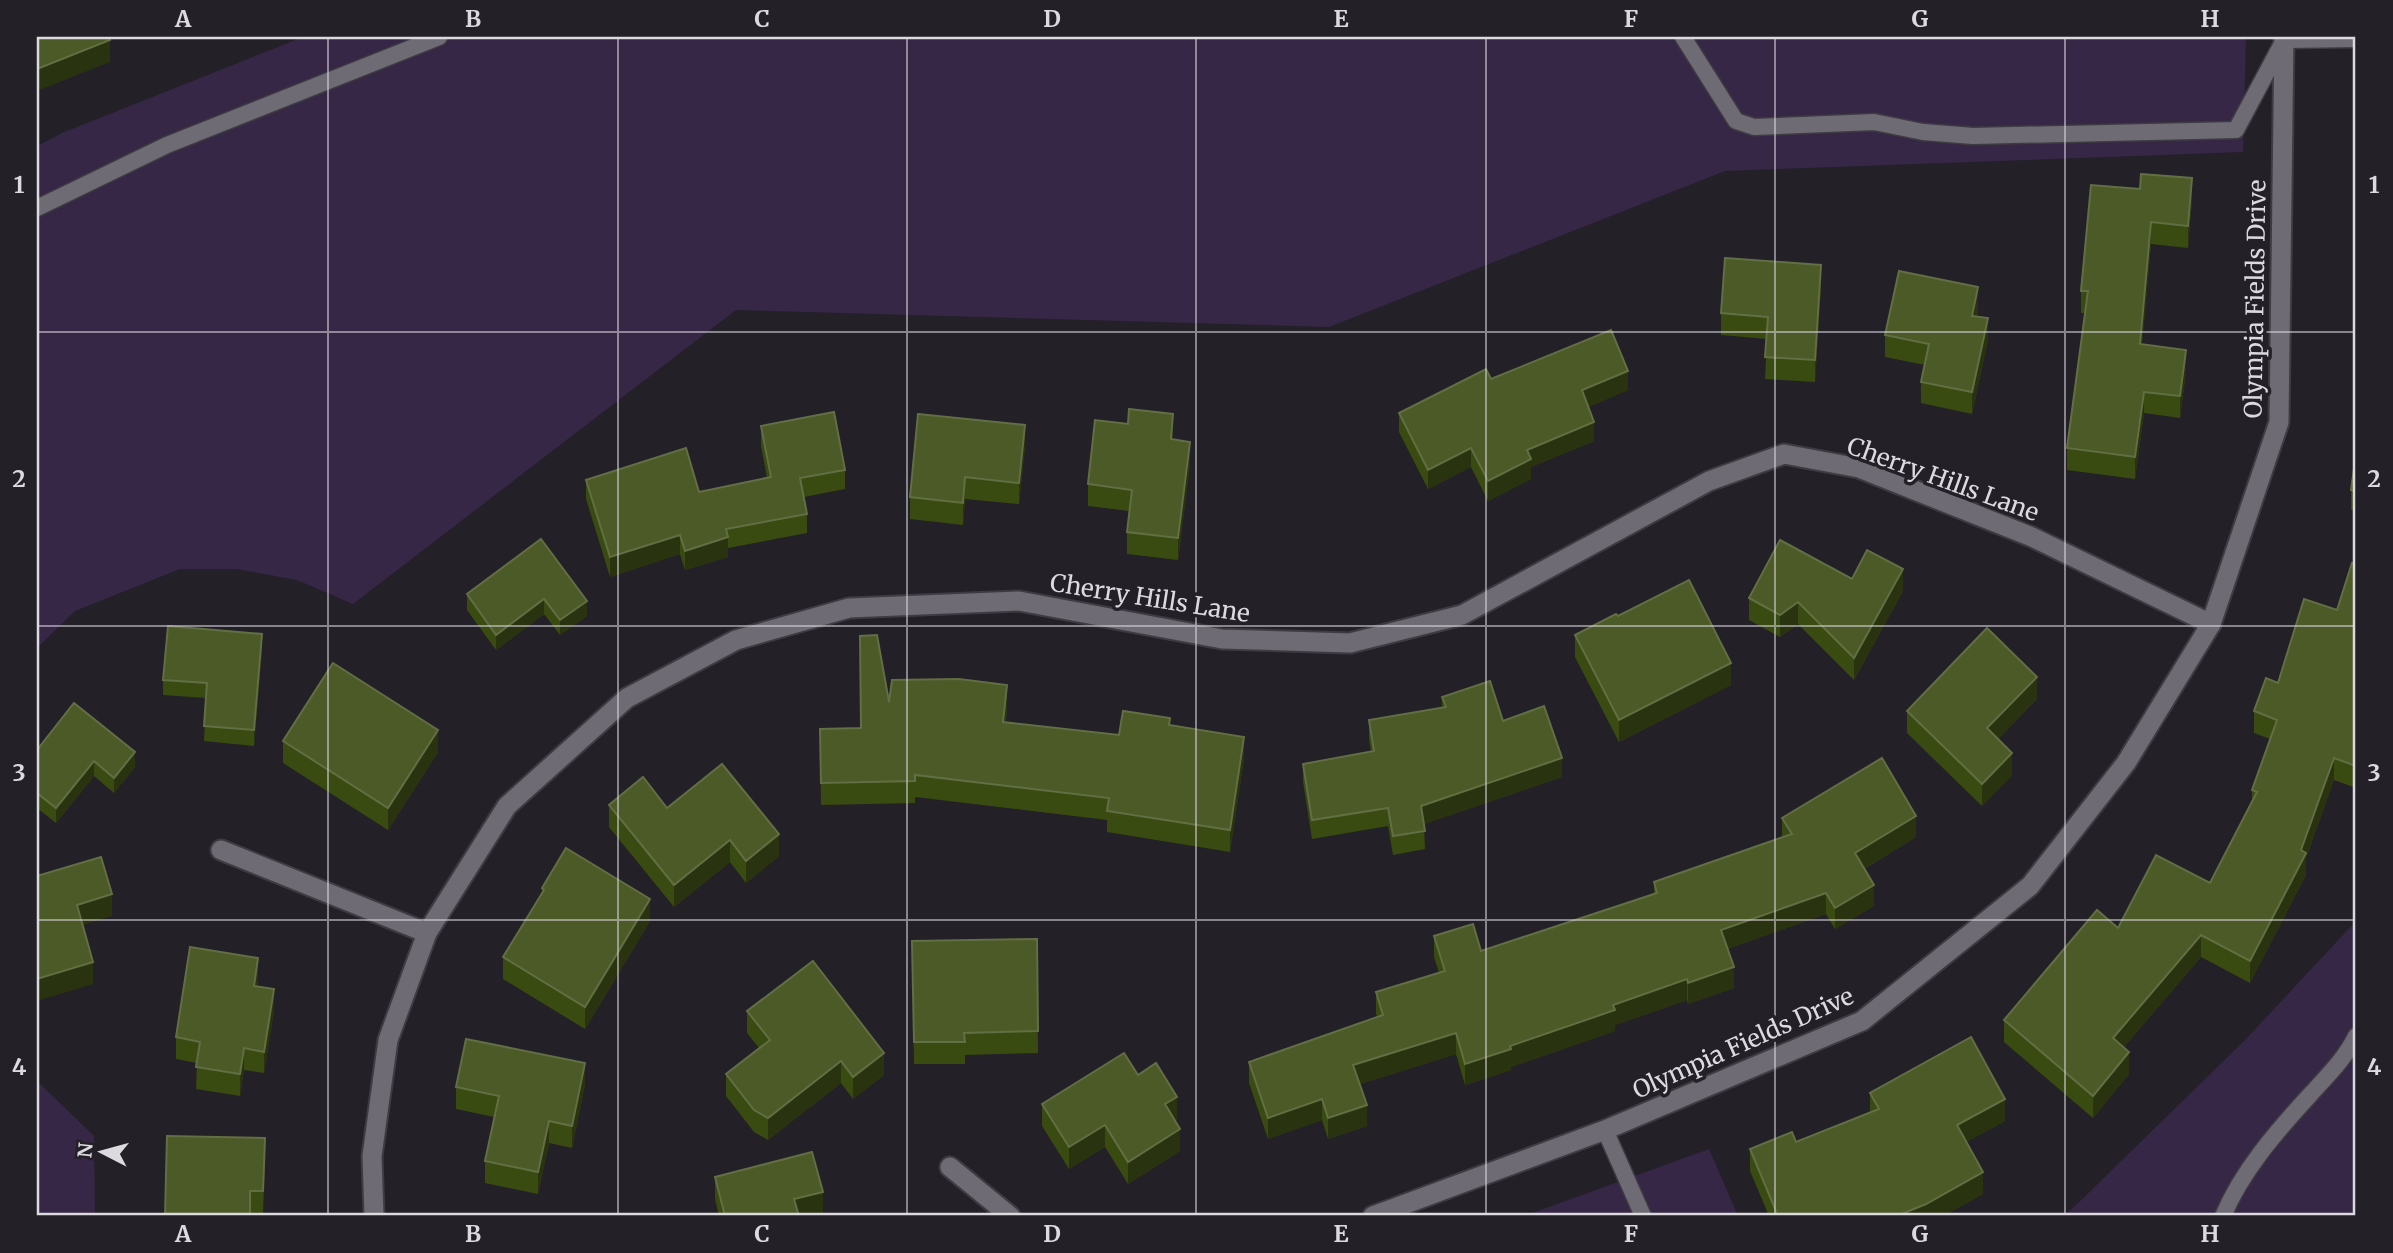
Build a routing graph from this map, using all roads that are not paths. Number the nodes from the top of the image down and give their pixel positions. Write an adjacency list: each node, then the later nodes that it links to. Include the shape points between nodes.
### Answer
1 (439, 37): 5 (lane, via 167,145)
2 (1683, 37): 3 (lane, via 1736,121 1754,127 1874,122 1973,136 2236,130)
3 (2284, 39): 4 (lane); 6 (street, Olympia Fields Drive, via 2279,422)
4 (2356, 40)
5 (37, 208)
6 (2211, 624): 8 (street, Cherry Hills Lane, via 2032,537 1859,468 1784,454 1709,481 1462,615 1350,642 1222,639 1018,601 849,608 736,640 627,698 507,806); 10 (street, Olympia Fields Drive, via 2126,763 2030,886 1861,1021)
7 (221, 850): 8 (street)
8 (427, 933): 12 (street, Cherry Hills Lane, via 388,1040 372,1156)
9 (2356, 1036): 16 (lane, via 2349,1051 2247,1173)
10 (1605, 1130): 14 (street, Olympia Fields Drive); 15 (lane)
11 (950, 1167): 13 (street)
12 (374, 1216)
13 (1010, 1216)
14 (1373, 1216)
15 (1643, 1216)
16 (2223, 1216)

